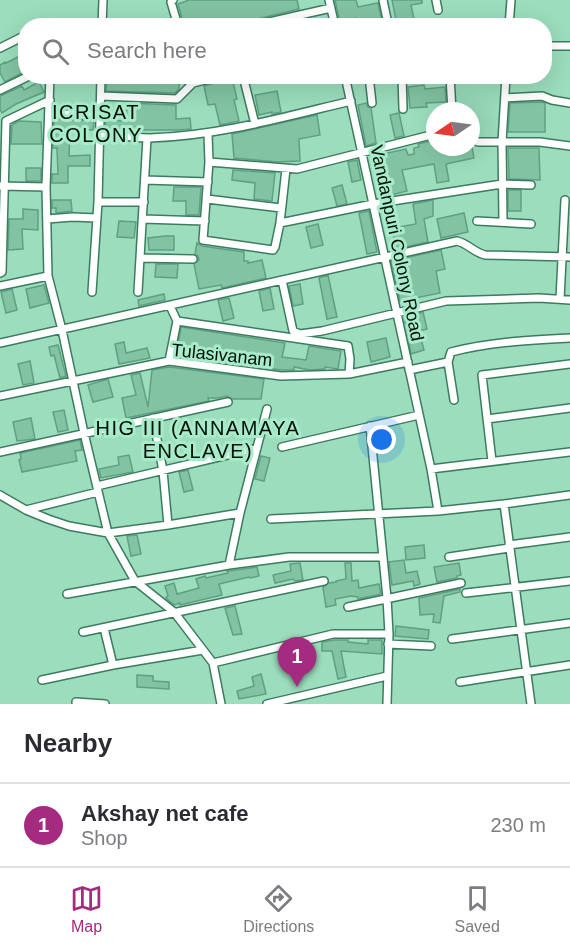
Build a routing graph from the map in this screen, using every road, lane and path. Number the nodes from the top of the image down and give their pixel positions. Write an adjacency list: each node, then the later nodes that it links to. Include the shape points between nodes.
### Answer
1 (103, 0): 8 (street)
2 (173, 0): 9 (street)
3 (383, 0): 11 (street)
4 (436, 0): 7 (street)
5 (511, 0): 12 (street)
6 (330, 4): 10 (street)
7 (438, 10)
8 (102, 18)
9 (176, 18)
10 (280, 18)
11 (387, 18)
12 (510, 18)
13 (18, 39): 16 (street)
14 (552, 46): 15 (street)
15 (570, 46)
16 (0, 48)
17 (18, 81): 27 (street)
18 (50, 84): 30 (street)
19 (101, 84): 28 (street)
20 (192, 84): 28 (street, via 177,99)
21 (245, 84): 38 (street)
22 (347, 84): 31 (street, Vandanpuri Colony Road)
23 (370, 84): 33 (street)
24 (402, 84): 35 (street)
25 (450, 84): 32 (street)
26 (506, 84): 29 (street)
27 (0, 90)
28 (101, 96): 37 (street)
29 (505, 98): 34 (street, via 542,96); 44 (street)
30 (50, 100): 36 (street); 53 (street, via 6,121)
31 (351, 101): 38 (street); 46 (street, Vandanpuri Colony Road)
32 (451, 102)
33 (372, 103)
34 (570, 103)
35 (403, 109)
36 (49, 112): 37 (street); 54 (street)
37 (99, 116): 39 (street)
38 (255, 124): 40 (street)
39 (99, 133): 42 (street); 57 (street)
40 (208, 134): 42 (street); 47 (street)
41 (426, 136): 46 (street)
42 (147, 138): 49 (street)
43 (480, 142): 44 (street)
44 (502, 142): 45 (street); 51 (street)
45 (570, 146)
46 (362, 153): 48 (street, via 297,169); 59 (street, Vandanpuri Colony Road)
47 (209, 162): 48 (street); 50 (street)
48 (285, 168): 60 (street)
49 (145, 180): 50 (street); 58 (street)
50 (208, 182): 55 (street)
51 (502, 184): 52 (street); 59 (street); 66 (street)
52 (531, 185)
53 (2, 186): 54 (street); 69 (street)
54 (46, 187): 62 (street)
55 (207, 199): 60 (street); 65 (street)
56 (565, 200): 71 (street)
57 (98, 202): 58 (street); 61 (street)
58 (144, 202): 63 (street)
59 (373, 204): 67 (street); 70 (street, Vandanpuri Colony Road)
60 (281, 208): 67 (street)
61 (97, 218): 62 (street); 78 (street)
62 (47, 219): 75 (street)
63 (143, 219): 65 (street); 72 (street)
64 (477, 221): 66 (street)
65 (205, 222): 67 (street, via 204,241 273,250)
66 (502, 222): 68 (street)
67 (280, 223)
68 (531, 224)
69 (1, 237): 74 (street)
70 (385, 257): 71 (street, via 457,241 484,255); 76 (street); 83 (street, Vandanpuri Colony Road)
71 (566, 257): 80 (street)
72 (140, 258): 73 (street); 79 (street)
73 (193, 259)
74 (0, 273)
75 (48, 276): 77 (street); 85 (street)
76 (282, 280): 82 (street); 83 (street, via 293,331 300,334)
77 (0, 286)
78 (92, 292)
79 (138, 292)
80 (560, 299): 81 (street); 83 (street, via 446,300)
81 (570, 300)
82 (170, 306): 84 (street); 85 (street)
83 (397, 312): 91 (street, Vandanpuri Colony Road)
84 (177, 321): 88 (street); 92 (street, via 348,346)
85 (62, 330): 87 (street); 93 (street)
86 (570, 338): 89 (street, via 471,347 451,352)
87 (0, 343)
88 (169, 361): 92 (street, Tulasivanam, via 280,376); 93 (street, Tulasivanam)
89 (448, 362): 91 (street, Tulasivanam); 95 (street)
90 (570, 364): 101 (street, via 482,375)
91 (408, 366): 92 (street, Tulasivanam); 99 (street, Vandanpuri Colony Road)
92 (349, 374)
93 (73, 381): 94 (street, Tulasivanam); 103 (street)
94 (0, 396)
95 (454, 400)
96 (228, 402): 100 (street)
97 (570, 408): 101 (street)
98 (267, 409): 105 (street)
99 (419, 415): 102 (street); 109 (street, Vandanpuri Colony Road)
100 (153, 418): 103 (street); 110 (street)
101 (487, 419): 108 (street)
102 (370, 426): 104 (street); 118 (street)
103 (84, 433): 106 (street); 111 (street)
104 (282, 447)
105 (257, 448): 110 (street); 117 (street)
106 (0, 452)
107 (570, 452): 108 (street)
108 (492, 461): 109 (street)
109 (431, 470): 116 (street, Vandanpuri Colony Road)
110 (164, 471): 111 (street); 120 (street)
111 (98, 489): 115 (street); 121 (street)
112 (0, 495): 115 (street)
113 (570, 495): 114 (street)
114 (504, 504): 116 (street); 123 (street)
115 (26, 510): 121 (street)
116 (438, 511): 118 (street)
117 (240, 513): 120 (street); 126 (street)
118 (379, 514): 119 (street); 124 (street)
119 (271, 519)
120 (168, 525): 121 (street)
121 (108, 533): 127 (street)
122 (570, 537): 123 (street)
123 (509, 547): 125 (street); 131 (street)
124 (382, 556): 126 (street, via 289,557); 134 (street)
125 (449, 557)
126 (229, 565): 127 (street)
127 (135, 581): 133 (street); 136 (street)
128 (324, 581): 136 (street)
129 (570, 581): 131 (street)
130 (461, 583): 134 (street)
131 (515, 588): 132 (street); 139 (street)
132 (466, 593)
133 (67, 594)
134 (387, 598): 135 (street); 141 (street)
135 (348, 607)
136 (174, 612): 138 (street); 145 (street)
137 (570, 623): 139 (street)
138 (104, 628): 140 (street); 147 (street)
139 (520, 630): 142 (street); 149 (street)
140 (83, 632)
141 (388, 633): 143 (street); 146 (street, via 333,634)
142 (452, 639)
143 (388, 644): 144 (street); 150 (street)
144 (431, 646)
145 (203, 650): 146 (street); 147 (street)
146 (213, 663): 155 (street)
147 (112, 665): 151 (street)
148 (570, 665): 149 (street)
149 (526, 672): 152 (street); 158 (street)
150 (387, 676): 156 (street); 157 (street)
151 (42, 680)
152 (460, 682)
153 (76, 702): 154 (street)
154 (105, 704)
155 (221, 704)
156 (267, 704)
157 (387, 704)
158 (531, 704)

